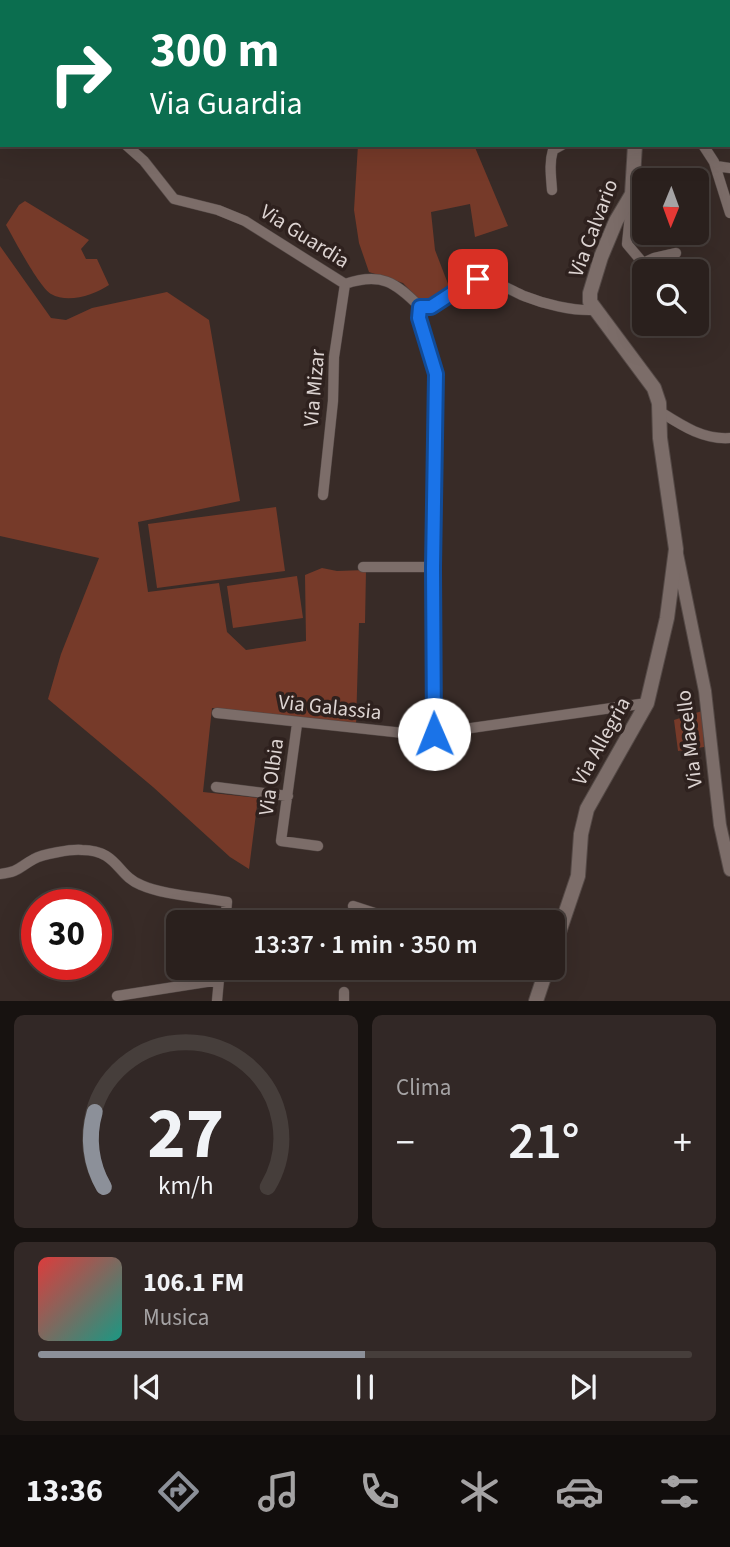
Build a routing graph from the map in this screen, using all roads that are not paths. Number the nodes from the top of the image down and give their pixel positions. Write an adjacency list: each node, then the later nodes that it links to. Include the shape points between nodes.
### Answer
1 (128, 147): 13 (street, Via Guardia, via 176,201 245,221)
2 (558, 147): 8 (street, via 551,156)
3 (635, 147): 6 (main road, Via Calvario)
4 (704, 147): 5 (street)
5 (716, 166): 7 (street); 10 (street)
6 (635, 168)
7 (730, 168)
8 (552, 190)
9 (632, 194): 11 (street); 15 (main road, Via Calvario, via 601,257 590,293)
10 (730, 213)
11 (630, 221): 12 (street, via 627,244 643,263)
12 (676, 253)
13 (345, 284): 14 (street, Via Guardia, via 370,278 392,284); 19 (street, Via Mizar)
14 (420, 307): 15 (street, via 431,307 478,279 528,298); 22 (street, via 419,318 436,374)
15 (594, 310): 16 (main road, Via Calvario)
16 (654, 388): 17 (main road, Via Macello)
17 (659, 411): 18 (street, via 708,437); 20 (main road, Via Macello)
18 (730, 438)
19 (323, 495)
20 (676, 549): 23 (main road, Via Allegria, via 667,618); 30 (street, Via Macello, via 705,691)
21 (363, 567): 22 (street)
22 (433, 568): 26 (street)
23 (647, 703): 26 (street, Via Galassia); 35 (main road, Via Allegria, via 587,809 578,876)
24 (217, 713): 25 (street, Via Galassia)
25 (297, 724): 26 (street, Via Galassia, via 408,736); 28 (street, Via Olbia)
26 (434, 734)
27 (216, 788): 28 (street)
28 (288, 796): 29 (street, Via Olbia, via 281,841)
29 (318, 846)
30 (730, 870)
31 (0, 874): 33 (street, via 13,873 35,858 90,850 112,859 139,885 227,902)
32 (353, 906): 34 (street)
33 (226, 910)
34 (365, 910)
35 (565, 914)
36 (219, 980): 38 (street); 39 (street)
37 (541, 980): 40 (main road)
38 (117, 996)
39 (217, 1001)
40 (536, 1001)

